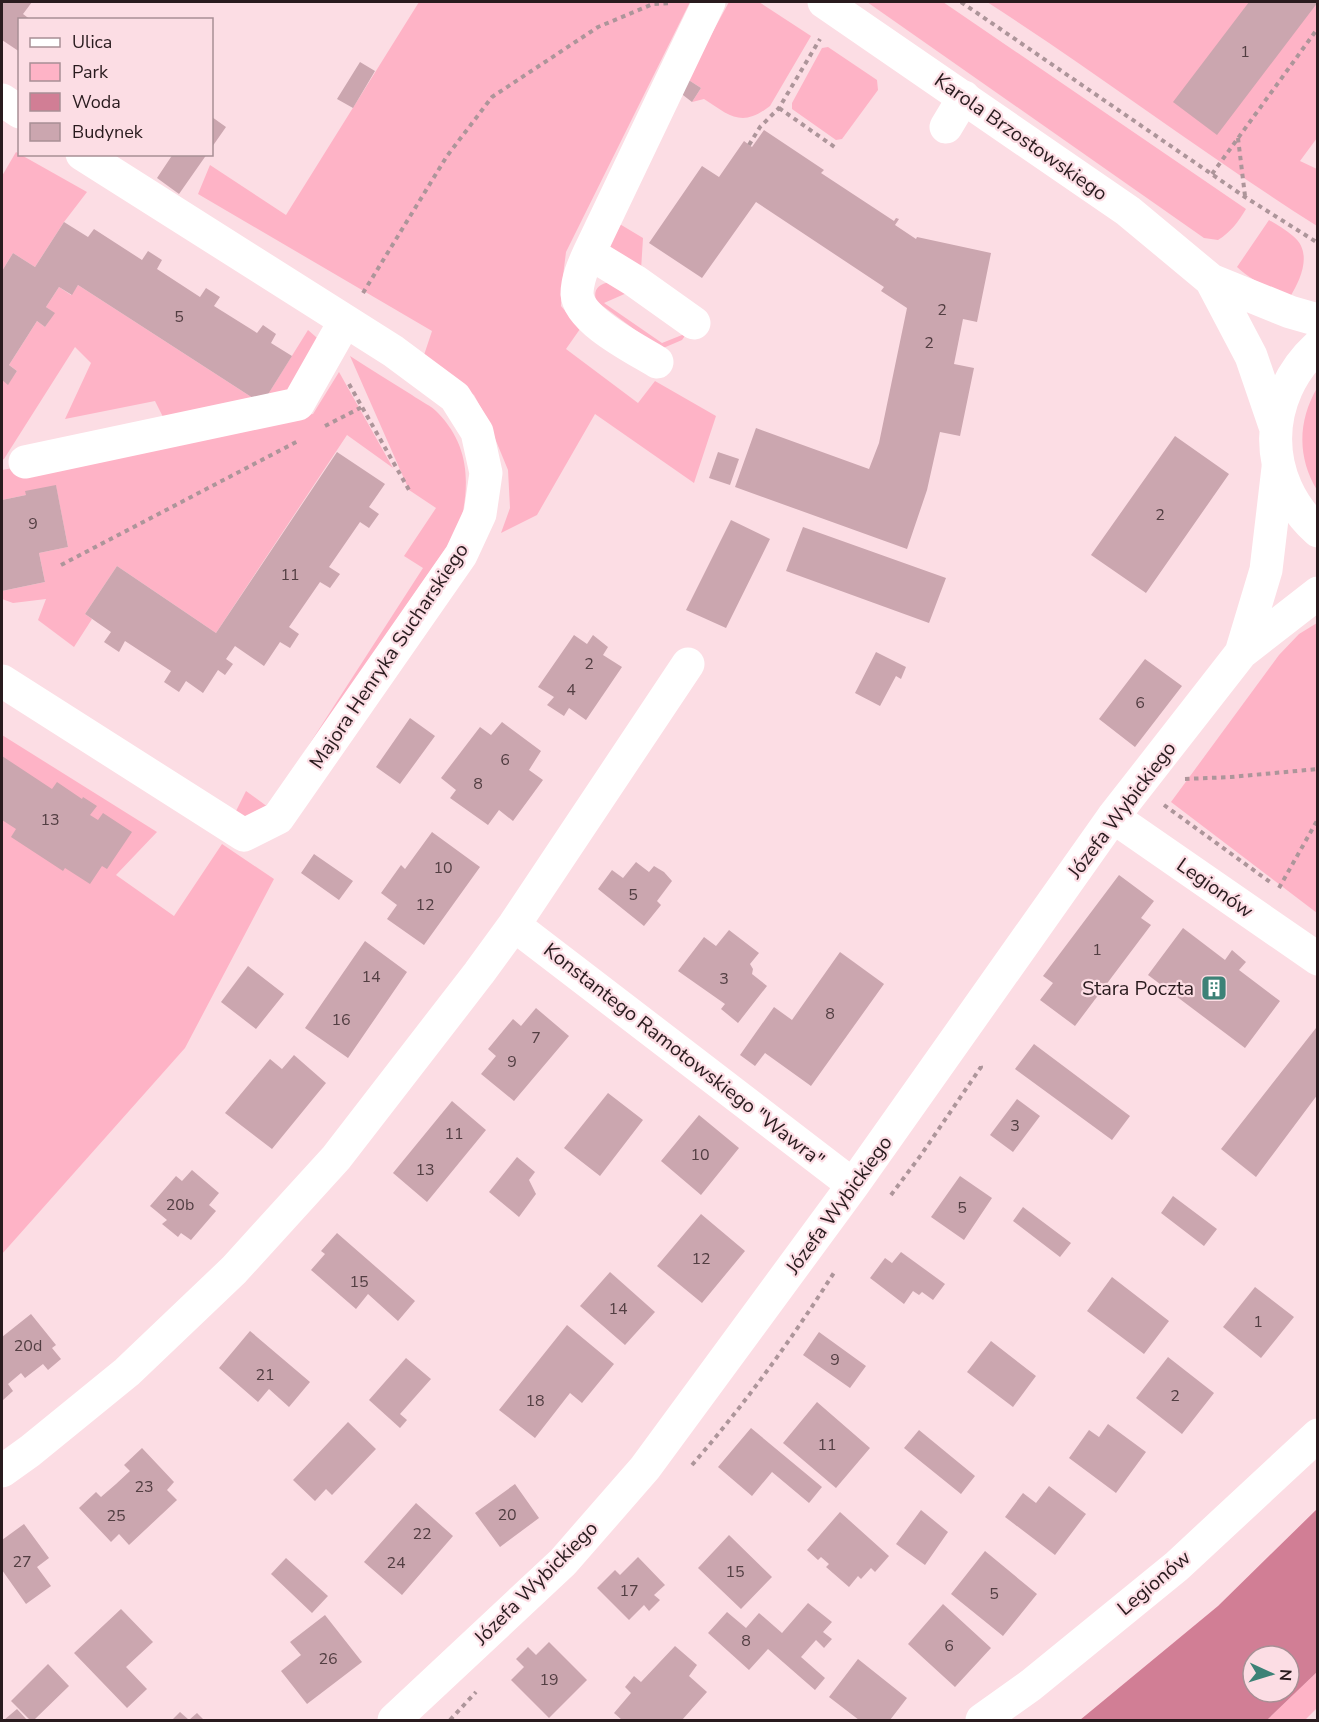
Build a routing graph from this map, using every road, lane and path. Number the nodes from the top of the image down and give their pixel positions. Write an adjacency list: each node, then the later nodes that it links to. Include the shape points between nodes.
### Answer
1 (673, 2): 22 (path, via 653,4 598,27 492,97 447,156)
2 (709, 2): 19 (street)
3 (824, 2): 7 (street, Karola Brzostowskiego)
4 (961, 2): 16 (path)
5 (1317, 28): 12 (path)
6 (823, 34): 9 (path)
7 (964, 97): 11 (street); 20 (street, Karola Brzostowskiego, via 1128,211)
8 (2, 100): 10 (street)
9 (779, 108): 13 (path); 14 (path)
10 (18, 111)
11 (946, 127)
12 (1238, 138): 16 (path); 17 (path)
13 (748, 145)
14 (836, 148)
15 (85, 156): 22 (street, Majora Henryka Sucharskiego)
16 (1212, 174): 17 (path)
17 (1245, 197): 18 (path)
18 (1317, 243)
19 (589, 253): 23 (street); 26 (street, via 580,273 577,295 583,310)
20 (1211, 280): 21 (street, Karola Brzostowskiego); 29 (street, Karola Brzostowskiego, via 1251,356)
21 (1317, 320)
22 (345, 321): 25 (street); 39 (street, Majora Henryka Sucharskiego, via 455,397 477,432 486,473 480,514 461,555 278,818 244,835)
23 (694, 323)
24 (1317, 346): 29 (street, via 1288,384)
25 (329, 350): 27 (path); 31 (street, via 298,404)
26 (657, 362)
27 (362, 407): 28 (path); 33 (path)
28 (320, 429)
29 (1276, 429): 32 (street)
30 (310, 435): 35 (path)
31 (25, 462)
32 (1278, 468): 34 (street, via 1295,505); 37 (street, Józefa Wybickiego, via 1266,570)
33 (409, 490)
34 (1317, 531)
35 (60, 565)
36 (1317, 593): 37 (street, Józefa Wybickiego)
37 (1242, 653): 43 (street, Józefa Wybickiego)
38 (688, 664): 47 (street)
39 (2, 681)
40 (1317, 768): 41 (path, via 1179,779)
41 (1185, 770)
42 (1167, 795): 45 (path, via 1162,803)
43 (1113, 817): 48 (street, Legionów); 49 (street, Józefa Wybickiego)
44 (1317, 819): 45 (path)
45 (1279, 888): 46 (path)
46 (1286, 894)
47 (514, 925): 49 (street, Konstantego Ramotowskiego "Wawra"); 51 (street, via 336,1158 234,1270 128,1372)
48 (1317, 958)
49 (853, 1185): 52 (street, Józefa Wybickiego, via 645,1468 563,1562)
50 (1317, 1435): 53 (street, Legionów, via 1177,1566)
51 (2, 1471)
52 (394, 1720)
53 (982, 1720)

